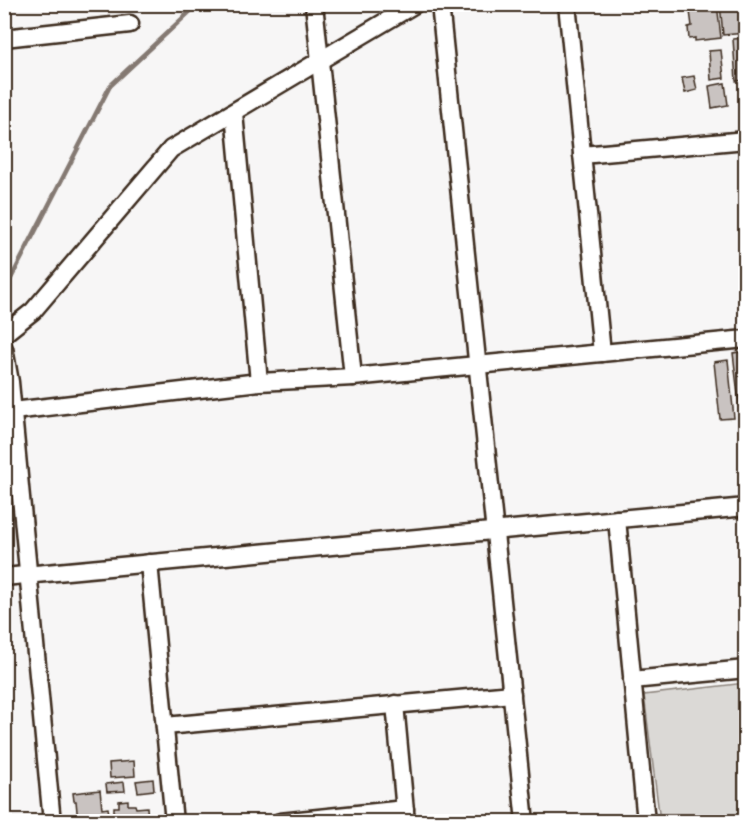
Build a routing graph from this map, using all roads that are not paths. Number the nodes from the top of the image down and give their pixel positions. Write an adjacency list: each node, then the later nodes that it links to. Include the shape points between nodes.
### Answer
1 (314, 4): 7 (street)
2 (415, 4): 7 (street)
3 (440, 4): 15 (street)
4 (567, 4): 10 (street)
5 (129, 24): 6 (street)
6 (4, 38)
7 (320, 61): 8 (street); 16 (street)
8 (234, 113): 11 (street, via 171,149 33,311); 17 (street)
9 (746, 140): 10 (street)
10 (582, 156): 14 (street)
11 (4, 334)
12 (746, 339): 14 (street)
13 (4, 348): 18 (street)
14 (602, 353): 15 (street)
15 (478, 365): 16 (street); 21 (street)
16 (353, 377): 17 (street)
17 (260, 382): 18 (street)
18 (13, 411): 23 (street)
19 (746, 507): 20 (street)
20 (617, 519): 21 (street); 26 (street)
21 (495, 531): 22 (street); 27 (street)
22 (149, 563): 23 (street); 29 (street)
23 (28, 575): 24 (street); 31 (street)
24 (4, 577)
25 (746, 669): 26 (street)
26 (632, 680): 35 (street)
27 (512, 694): 28 (street); 34 (street)
28 (395, 704): 29 (street); 30 (street)
29 (165, 726): 32 (street)
30 (405, 815): 33 (street)
31 (52, 822)
32 (174, 822)
33 (280, 822)
34 (525, 822)
35 (646, 822)

